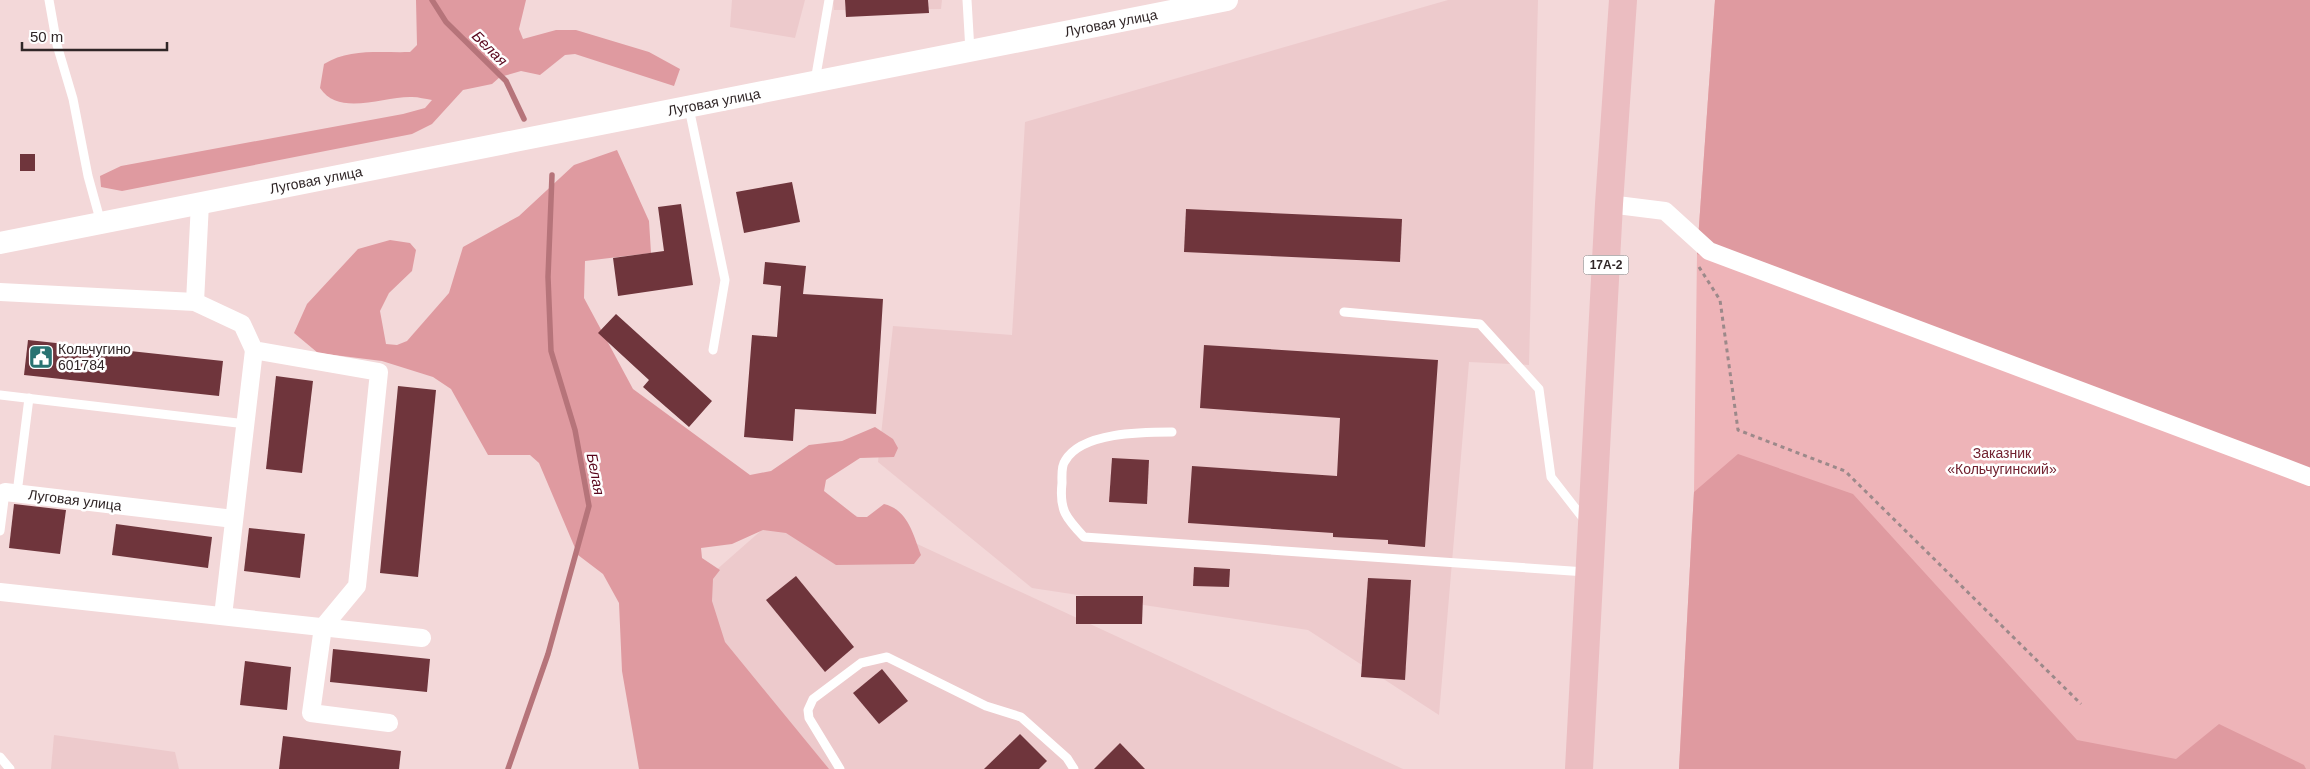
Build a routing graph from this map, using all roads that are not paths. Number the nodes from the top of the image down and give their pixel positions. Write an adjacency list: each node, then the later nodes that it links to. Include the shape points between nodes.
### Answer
1 (48, 0): 11 (lane)
2 (829, 0): 7 (lane)
3 (966, 0): 6 (lane)
4 (1228, 0): 6 (street, Луговая улица)
5 (1623, 0): 10 (main road, 17А-2)
6 (970, 51): 7 (street, Луговая улица)
7 (815, 82): 8 (street, Луговая улица)
8 (689, 107): 9 (street, Луговая улица); 17 (lane, via 725,280)
9 (200, 203): 11 (street, Луговая улица); 14 (street)
10 (1609, 204): 22 (street, via 1665,211 1709,251); 25 (main road, 17А-2)
11 (101, 223): 12 (street, Луговая улица)
12 (0, 243)
13 (0, 292): 14 (street)
14 (195, 302): 16 (street, via 242,324)
15 (1344, 312): 25 (lane, via 1480,324 1539,389 1551,478)
16 (254, 350): 20 (street); 30 (street, via 379,372 357,586)
17 (712, 350)
18 (0, 395): 19 (lane)
19 (29, 398): 20 (lane); 23 (lane)
20 (246, 424): 24 (street)
21 (1172, 432): 27 (lane, via 1103,438 1078,447 1064,461 1060,498 1068,521 1084,536)
22 (2310, 477)
23 (11, 493): 24 (street, Луговая улица); 26 (lane)
24 (234, 519): 29 (street)
25 (1592, 530): 27 (main road, 17А-2)
26 (0, 531)
27 (1589, 573): 37 (main road, 17А-2)
28 (0, 592): 29 (street)
29 (223, 616): 30 (street)
30 (323, 627): 31 (street); 32 (street, via 311,713)
31 (422, 638)
32 (389, 723)
33 (0, 757): 34 (lane)
34 (10, 769)
35 (840, 769): 36 (lane, via 808,710 813,699 861,663 887,657 986,706 1021,717 1067,758)
36 (1074, 769)
37 (1579, 769)

